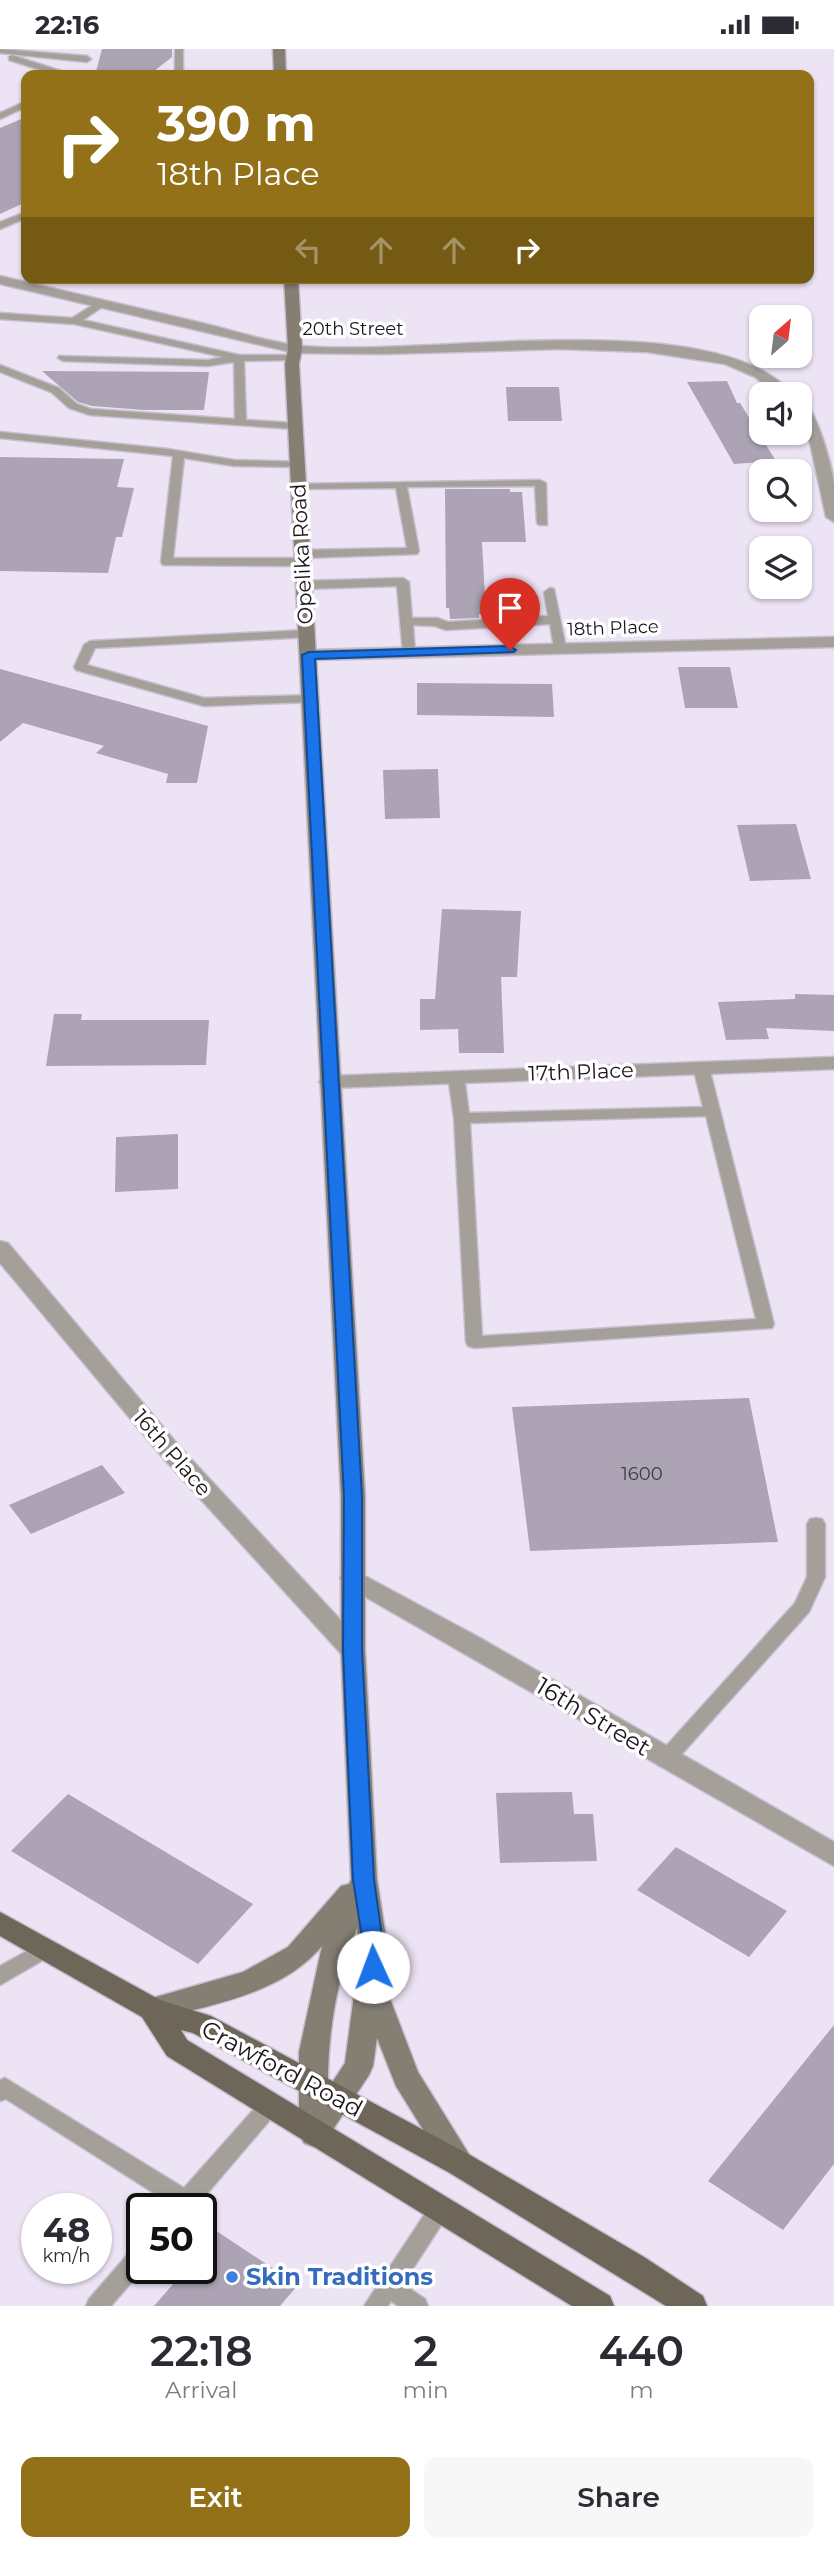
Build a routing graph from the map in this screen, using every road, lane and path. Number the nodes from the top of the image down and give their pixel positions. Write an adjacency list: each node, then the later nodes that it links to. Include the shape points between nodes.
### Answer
1 (178, 49): 7 (lane)
2 (279, 49): 8 (main road)
3 (0, 52): 4 (lane); 5 (lane)
4 (87, 54): 6 (lane)
5 (51, 70)
6 (70, 70)
7 (179, 70)
8 (280, 70)
9 (21, 106): 10 (lane)
10 (0, 116)
11 (21, 217): 12 (lane)
12 (0, 226)
13 (0, 280): 15 (street, 20th Street)
14 (291, 284): 18 (main road, Opelika Road)
15 (101, 303): 17 (lane); 18 (street, 20th Street)
16 (0, 316): 17 (lane)
17 (74, 321): 20 (lane)
18 (293, 353): 20 (lane); 22 (street, 20th Street, via 603,345 713,358); 24 (main road, Opelika Road)
19 (63, 358): 20 (lane, via 208,363)
20 (239, 358): 23 (lane)
21 (0, 368): 23 (lane, via 55,390 73,406 90,412)
22 (769, 382)
23 (241, 423): 24 (lane)
24 (295, 426): 28 (main road, Opelika Road)
25 (812, 432): 31 (street)
26 (0, 435): 27 (lane)
27 (179, 454): 28 (lane, via 234,463); 33 (lane, via 167,562)
28 (298, 464): 30 (main road, Opelika Road)
29 (401, 484): 30 (lane); 32 (lane, via 540,483); 33 (lane, via 413,551)
30 (299, 487): 33 (main road, Opelika Road)
31 (834, 517)
32 (543, 523)
33 (303, 558): 34 (main road, Opelika Road)
34 (304, 585): 38 (lane, via 403,582); 40 (main road, Opelika Road)
35 (550, 592): 37 (lane)
36 (479, 617): 39 (lane)
37 (556, 620): 39 (lane); 42 (lane)
38 (406, 621): 39 (lane, via 443,620 446,626); 43 (lane)
39 (505, 621)
40 (306, 634): 44 (main road, Opelika Road); 45 (lane, via 90,645 80,667 204,702)
41 (834, 642): 42 (street, 18th Place)
42 (560, 648): 43 (street, 18th Place)
43 (409, 653): 44 (street, 18th Place)
44 (309, 655): 45 (main road, Opelika Road)
45 (310, 698): 49 (main road, Opelika Road)
46 (834, 1063): 47 (street, 17th Place)
47 (701, 1067): 48 (street, 17th Place); 50 (lane)
48 (456, 1076): 49 (street, 17th Place); 51 (lane)
49 (329, 1082): 54 (main road, Opelika Road, via 353,1497)
50 (713, 1111): 51 (lane); 51 (lane, via 766,1324 474,1342)
51 (462, 1118)
52 (0, 1248): 55 (street, 16th Place, via 221,1509)
53 (816, 1524): 56 (lane, via 816,1577 802,1607)
54 (352, 1578): 55 (main road, Opelika Road); 56 (street, 16th Street)
55 (353, 1650): 58 (main road, Opelika Road)
56 (665, 1760): 57 (street, 16th Street)
57 (834, 1855)
58 (364, 1880): 62 (main road, Opelika Road, via 374,1950); 63 (main road, via 298,1955 250,1982); 64 (main road, Opelika Road, via 333,1953 313,2052)
59 (0, 1923): 60 (main road)
60 (46, 1949): 61 (lane); 63 (main road)
61 (0, 1976)
62 (371, 1985): 66 (main road, Opelika Road, via 359,2066); 69 (main road, via 406,2077)
63 (152, 2009): 64 (main road, Crawford Road, via 201,2024); 67 (main road, Crawford Road, via 177,2048)
64 (313, 2085): 66 (main road, Crawford Road); 68 (main road, Opelika Road)
65 (0, 2092): 70 (lane, via 5,2087)
66 (339, 2099): 68 (main road, Opelika Road); 69 (main road, Crawford Road)
67 (270, 2107): 68 (main road, Crawford Road); 71 (lane)
68 (314, 2134): 72 (main road, Crawford Road)
69 (460, 2164): 78 (main road, Crawford Road)
70 (165, 2193)
71 (194, 2193)
72 (440, 2210): 74 (lane); 77 (main road, Crawford Road)
73 (126, 2272): 75 (lane)
74 (382, 2297): 76 (lane)
75 (97, 2306)
76 (417, 2306)
77 (599, 2306)
78 (692, 2306)

